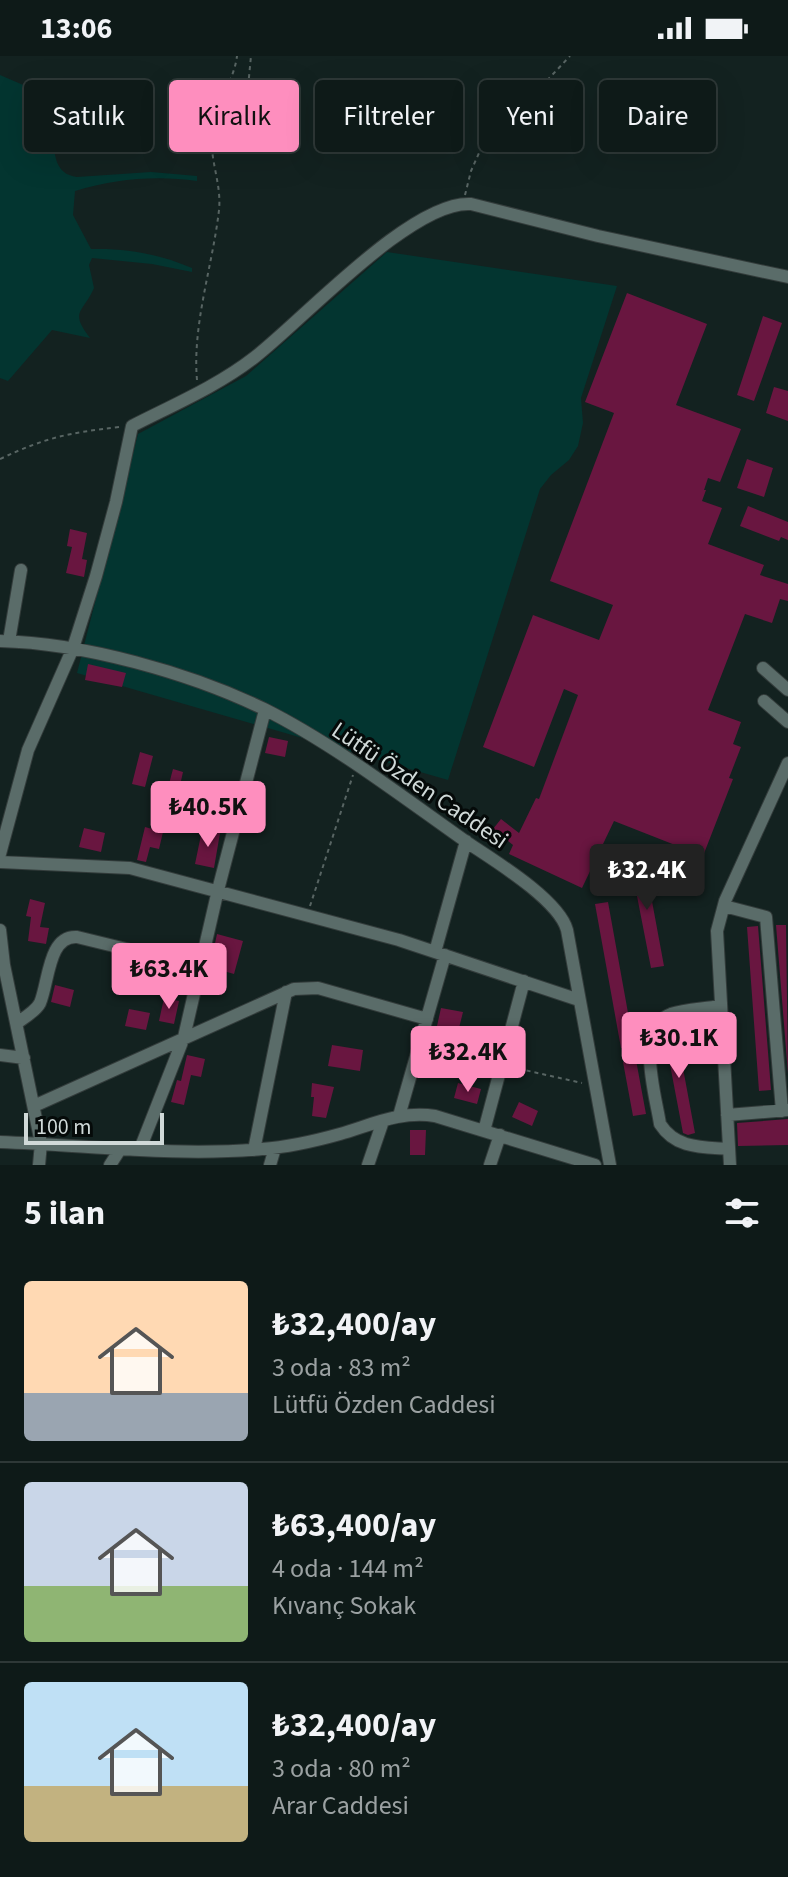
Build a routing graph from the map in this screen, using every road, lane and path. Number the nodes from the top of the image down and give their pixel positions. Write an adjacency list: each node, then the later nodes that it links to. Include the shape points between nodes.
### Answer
1 (237, 56): 4 (path)
2 (251, 56): 5 (path)
3 (570, 56): 7 (path, via 479,153)
4 (229, 80)
5 (249, 80)
6 (212, 152): 9 (path, via 219,204 196,354)
7 (463, 204): 8 (street); 9 (street, via 442,209 387,243 253,358)
8 (788, 277)
9 (200, 392): 10 (street)
10 (132, 426): 11 (path, via 59,435); 14 (street, via 106,540)
11 (0, 459)
12 (21, 570): 13 (street)
13 (4, 641): 14 (street, Lütfü Özden Caddesi)
14 (73, 648): 18 (street, Lütfü Özden Caddesi, via 160,671); 23 (street, via 28,750)
15 (763, 668): 16 (street)
16 (788, 690)
17 (764, 701): 19 (street)
18 (265, 710): 21 (street, Lütfü Özden Caddesi); 25 (street)
19 (788, 722)
20 (788, 763): 26 (street)
21 (356, 766): 22 (street, Lütfü Özden Caddesi); 27 (path)
22 (466, 841): 29 (street); 34 (street, Lütfü Özden Caddesi, via 559,912)
23 (0, 854)
24 (0, 862): 25 (street, via 130,868)
25 (218, 890): 27 (street); 30 (street)
26 (724, 906): 35 (street, via 716,940); 44 (street, via 766,917)
27 (307, 915): 29 (street)
28 (0, 930): 33 (street)
29 (440, 954): 31 (street); 36 (street)
30 (200, 967): 37 (street, via 67,937 58,944 39,1006); 38 (street)
31 (524, 981): 34 (street); 41 (street)
32 (286, 992): 36 (street, via 318,988); 38 (street); 56 (street)
33 (6, 996): 37 (street)
34 (579, 1000): 42 (street, Lütfü Özden Caddesi)
35 (720, 1006): 45 (street); 55 (street, via 667,1016 653,1033 649,1055 660,1124 667,1133 690,1146)
36 (427, 1019): 46 (street)
37 (17, 1023): 40 (street)
38 (184, 1037): 43 (street); 54 (street)
39 (0, 1055): 40 (street)
40 (24, 1058): 43 (street)
41 (502, 1065): 42 (path); 48 (street)
42 (595, 1086): 64 (street, Lütfü Özden Caddesi)
43 (34, 1106): 51 (street)
44 (785, 1110): 45 (street)
45 (727, 1115): 55 (street)
46 (399, 1116): 47 (street); 48 (street, via 426,1114)
47 (383, 1121): 53 (street); 61 (street)
48 (484, 1131): 49 (street)
49 (500, 1135): 62 (street); 63 (street)
50 (0, 1142): 51 (street)
51 (41, 1143): 52 (street); 57 (street)
52 (121, 1148): 54 (street); 58 (street)
53 (275, 1148): 56 (street); 60 (street)
54 (144, 1149): 56 (street); 59 (street)
55 (729, 1149): 65 (street)
56 (254, 1150)
57 (39, 1165)
58 (110, 1165)
59 (148, 1165)
60 (270, 1165)
61 (368, 1165)
62 (490, 1165)
63 (595, 1165)
64 (610, 1165)
65 (730, 1165)

